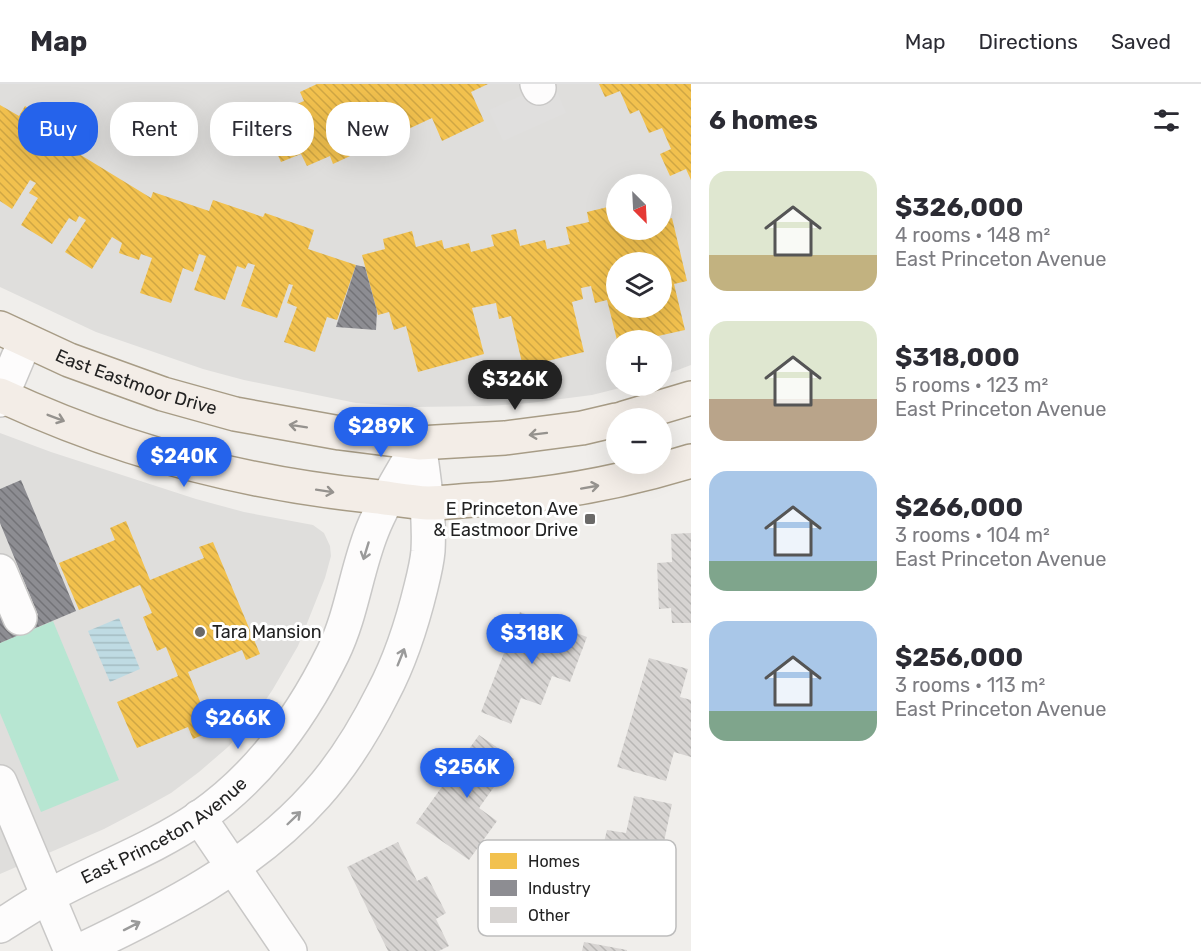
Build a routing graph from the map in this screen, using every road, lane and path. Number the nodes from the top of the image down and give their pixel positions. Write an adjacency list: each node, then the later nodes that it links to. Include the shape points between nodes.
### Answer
1 (13, 335): 2 (street); 6 (main road, East Eastmoor Drive, one-way to 1, via 294,426 208,407 69,360)
2 (1, 397): 8 (main road, one-way to 8, via 85,430 192,464 272,482)
3 (691, 398): 4 (main road)
4 (658, 408)
5 (606, 422): 6 (main road, one-way to 6, via 505,438)
6 (419, 443): 8 (street, East Princeton Avenue); 9 (street)
7 (691, 461): 9 (main road, one-way to 7, via 590,487)
8 (388, 498): 9 (main road); 13 (street, East Princeton Avenue, one-way to 13, via 372,531 344,626 316,688 297,718 252,772)
9 (428, 503): 14 (street, one-way to 9, via 277,834 317,794 351,749 377,705 398,662 416,609 428,552)
10 (0, 571): 11 (street)
11 (20, 618)
12 (4, 802): 15 (street)
13 (199, 817): 14 (street); 15 (street, East Princeton Avenue)
14 (233, 868): 18 (street, one-way to 14); 19 (street)
15 (48, 897): 16 (street, East Princeton Avenue); 17 (street)
16 (0, 926)
17 (71, 951)
18 (79, 951)
19 (290, 951)

